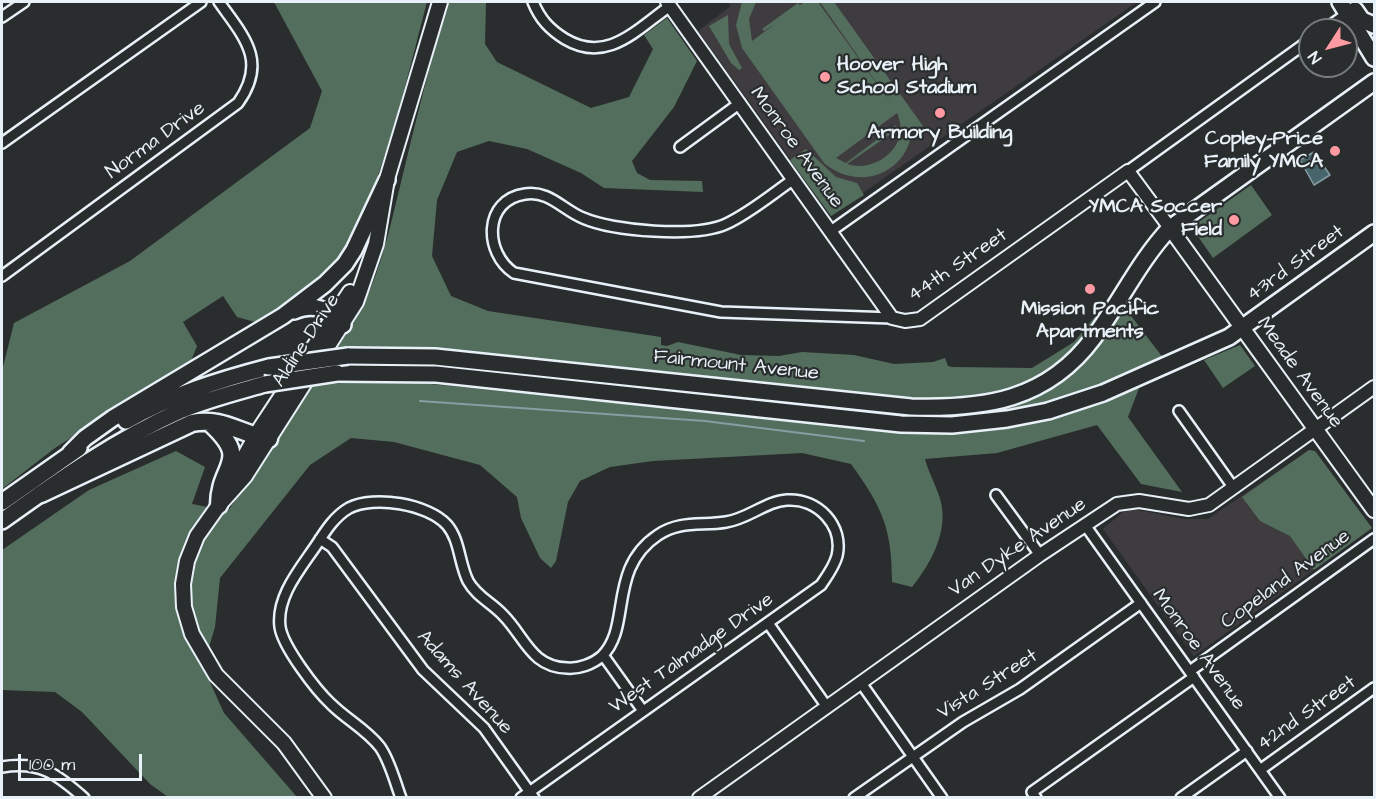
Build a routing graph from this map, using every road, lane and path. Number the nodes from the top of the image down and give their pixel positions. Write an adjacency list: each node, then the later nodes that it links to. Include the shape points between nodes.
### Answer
1 (24, 2): 10 (street)
2 (201, 2): 16 (street)
3 (219, 2): 24 (street, Norma Drive, via 248,43 254,64 245,94 238,103)
4 (440, 2): 20 (main road, Aldine Drive)
5 (533, 2): 8 (street, via 541,20 580,48 614,45)
6 (1155, 2): 22 (street)
7 (1361, 2): 11 (main road)
8 (668, 4): 15 (street, Monroe Avenue)
9 (1344, 7): 11 (main road); 13 (main road)
10 (2, 17)
11 (1374, 24)
12 (1298, 49): 18 (street, 44th Street)
13 (1374, 58)
14 (1374, 82): 21 (main road, Fairmount Avenue)
15 (740, 104): 17 (street); 19 (street, Monroe Avenue)
16 (2, 143)
17 (680, 147)
18 (1128, 171): 21 (street, Meade Avenue); 26 (street, 44th Street, via 920,319)
19 (794, 179): 22 (street, Monroe Avenue); 26 (street, 44th Street, via 734,220 705,229 630,231 605,227 579,217 557,201 525,194 504,204 492,227 496,255 507,268 523,276 721,312)
20 (387, 180): 25 (main road, via 345,264); 27 (main road, Aldine Drive, via 369,272)
21 (1170, 228): 28 (main road, Meade Avenue); 34 (main road, Fairmount Avenue, bridge, via 1150,249 1085,348 1034,388 1000,402 952,408 911,407 446,358 348,356 269,367 215,381 175,396)
22 (831, 231): 26 (street, Monroe Avenue)
23 (1374, 233): 28 (main road, 43rd Street)
24 (2, 276)
25 (283, 316): 27 (main road, via 311,305); 34 (main road, via 113,418)
26 (891, 318)
27 (339, 321): 33 (main road, Aldine Drive)
28 (1243, 328): 32 (main road, Meade Avenue); 36 (main road, Fairmount Avenue, bridge, via 1076,403 1007,419 952,425 901,424 436,374 337,373 265,384 184,410 137,432)
29 (1374, 387): 32 (street, Van Dyke Avenue)
30 (1179, 411): 35 (street)
31 (208, 422): 33 (highway, via 226,424); 36 (highway, via 185,425); 39 (highway, via 224,436 231,451 231,465 219,491)
32 (1315, 429): 35 (street, Van Dyke Avenue); 40 (main road, Meade Avenue)
33 (262, 438): 39 (main road, Aldine Drive)
34 (70, 453): 38 (main road, Fairmount Avenue)
35 (1233, 487): 42 (street, Van Dyke Avenue, via 1199,509 1128,500)
36 (41, 494): 41 (main road, Fairmount Avenue)
37 (996, 495): 45 (street)
38 (2, 502)
39 (219, 505): 61 (main road, Aldine Drive, via 187,561 184,607 192,634 216,675 284,743)
40 (1374, 510)
41 (2, 521)
42 (1085, 525): 45 (street, Van Dyke Avenue); 46 (street, Monroe Avenue)
43 (320, 539): 48 (street, via 343,512 364,503 429,512 448,526 474,590 501,612 535,657 557,668 575,668); 58 (street, Adams Avenue, via 332,547 423,670 484,728); 62 (street, via 286,592 280,629 290,650 328,702 368,732 382,750)
44 (1374, 539): 49 (street, Copeland Avenue)
45 (1040, 555): 50 (street, Van Dyke Avenue)
46 (1141, 603): 49 (street, Monroe Avenue); 55 (street, Vista Street, via 1020,689)
47 (768, 623): 48 (street, West Talmadge Drive, via 821,585 831,570 838,549 833,525 814,506 786,500 726,522 682,524 648,542 630,566 615,631); 52 (street); 53 (street, West Talmadge Drive)
48 (603, 655): 53 (street)
49 (1192, 674): 54 (street, Monroe Avenue); 59 (street, Copeland Avenue)
50 (861, 683): 52 (street, Van Dyke Avenue); 55 (street)
51 (1374, 688): 57 (street, 42nd Street)
52 (827, 706): 64 (street, Van Dyke Avenue)
53 (643, 711): 58 (street, West Talmadge Drive)
54 (1246, 751): 57 (street, Monroe Avenue); 67 (street, 42nd Street)
55 (913, 756): 65 (street, Vista Street); 66 (street)
56 (2, 767): 60 (street, via 39,766)
57 (1260, 770): 68 (street, Monroe Avenue)
58 (532, 794): 63 (street, West Talmadge Drive)
59 (1034, 795)
60 (84, 798)
61 (324, 798)
62 (401, 798)
63 (521, 798)
64 (699, 798)
65 (854, 798)
66 (942, 798)
67 (1181, 798)
68 (1280, 798)

